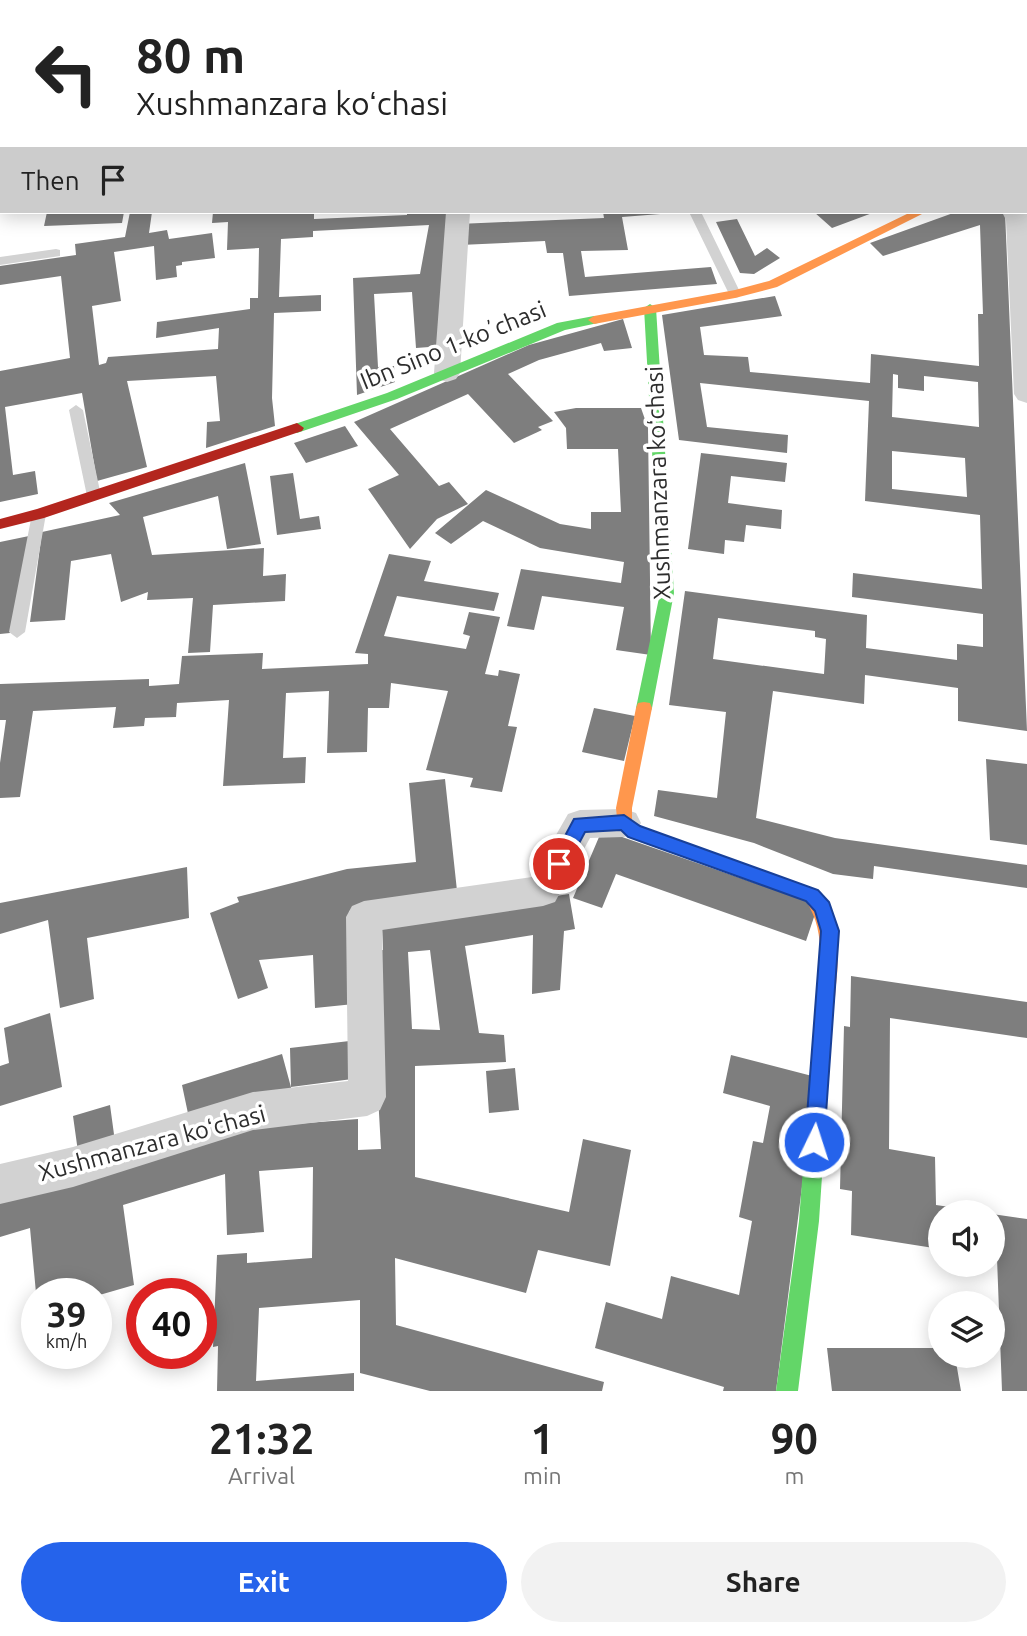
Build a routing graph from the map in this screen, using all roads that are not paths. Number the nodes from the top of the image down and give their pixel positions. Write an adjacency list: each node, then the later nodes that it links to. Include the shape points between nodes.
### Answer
1 (458, 214): 9 (street)
2 (696, 214): 7 (lane)
3 (916, 214): 7 (street, Ibn Sino 1-koʼchasi, via 773,284)
4 (1015, 214): 10 (street)
5 (56, 253): 6 (lane)
6 (0, 261)
7 (735, 294): 8 (street, Ibn Sino 1-koʼchasi)
8 (650, 308): 9 (street, Ibn Sino 1-koʼchasi, via 562,326); 16 (street, Xushmanzara koʻchasi, via 667,593)
9 (447, 373): 12 (street, Ibn Sino 1-koʼchasi, via 392,396)
10 (1027, 394)
11 (76, 410): 12 (lane)
12 (94, 496): 13 (street, Ibn Sino 1-koʼchasi)
13 (39, 514): 14 (street, Ibn Sino 1-koʼchasi); 15 (lane)
14 (0, 524)
15 (17, 632)
16 (624, 823): 17 (street, Xushmanzara koʻchasi, via 580,824 543,891 363,917 367,1097 253,1111 74,1167); 18 (street, Xushmanzara koʻchasi, via 634,832 812,895 822,907 830,931 809,1221)
17 (0, 1184)
18 (787, 1391)

